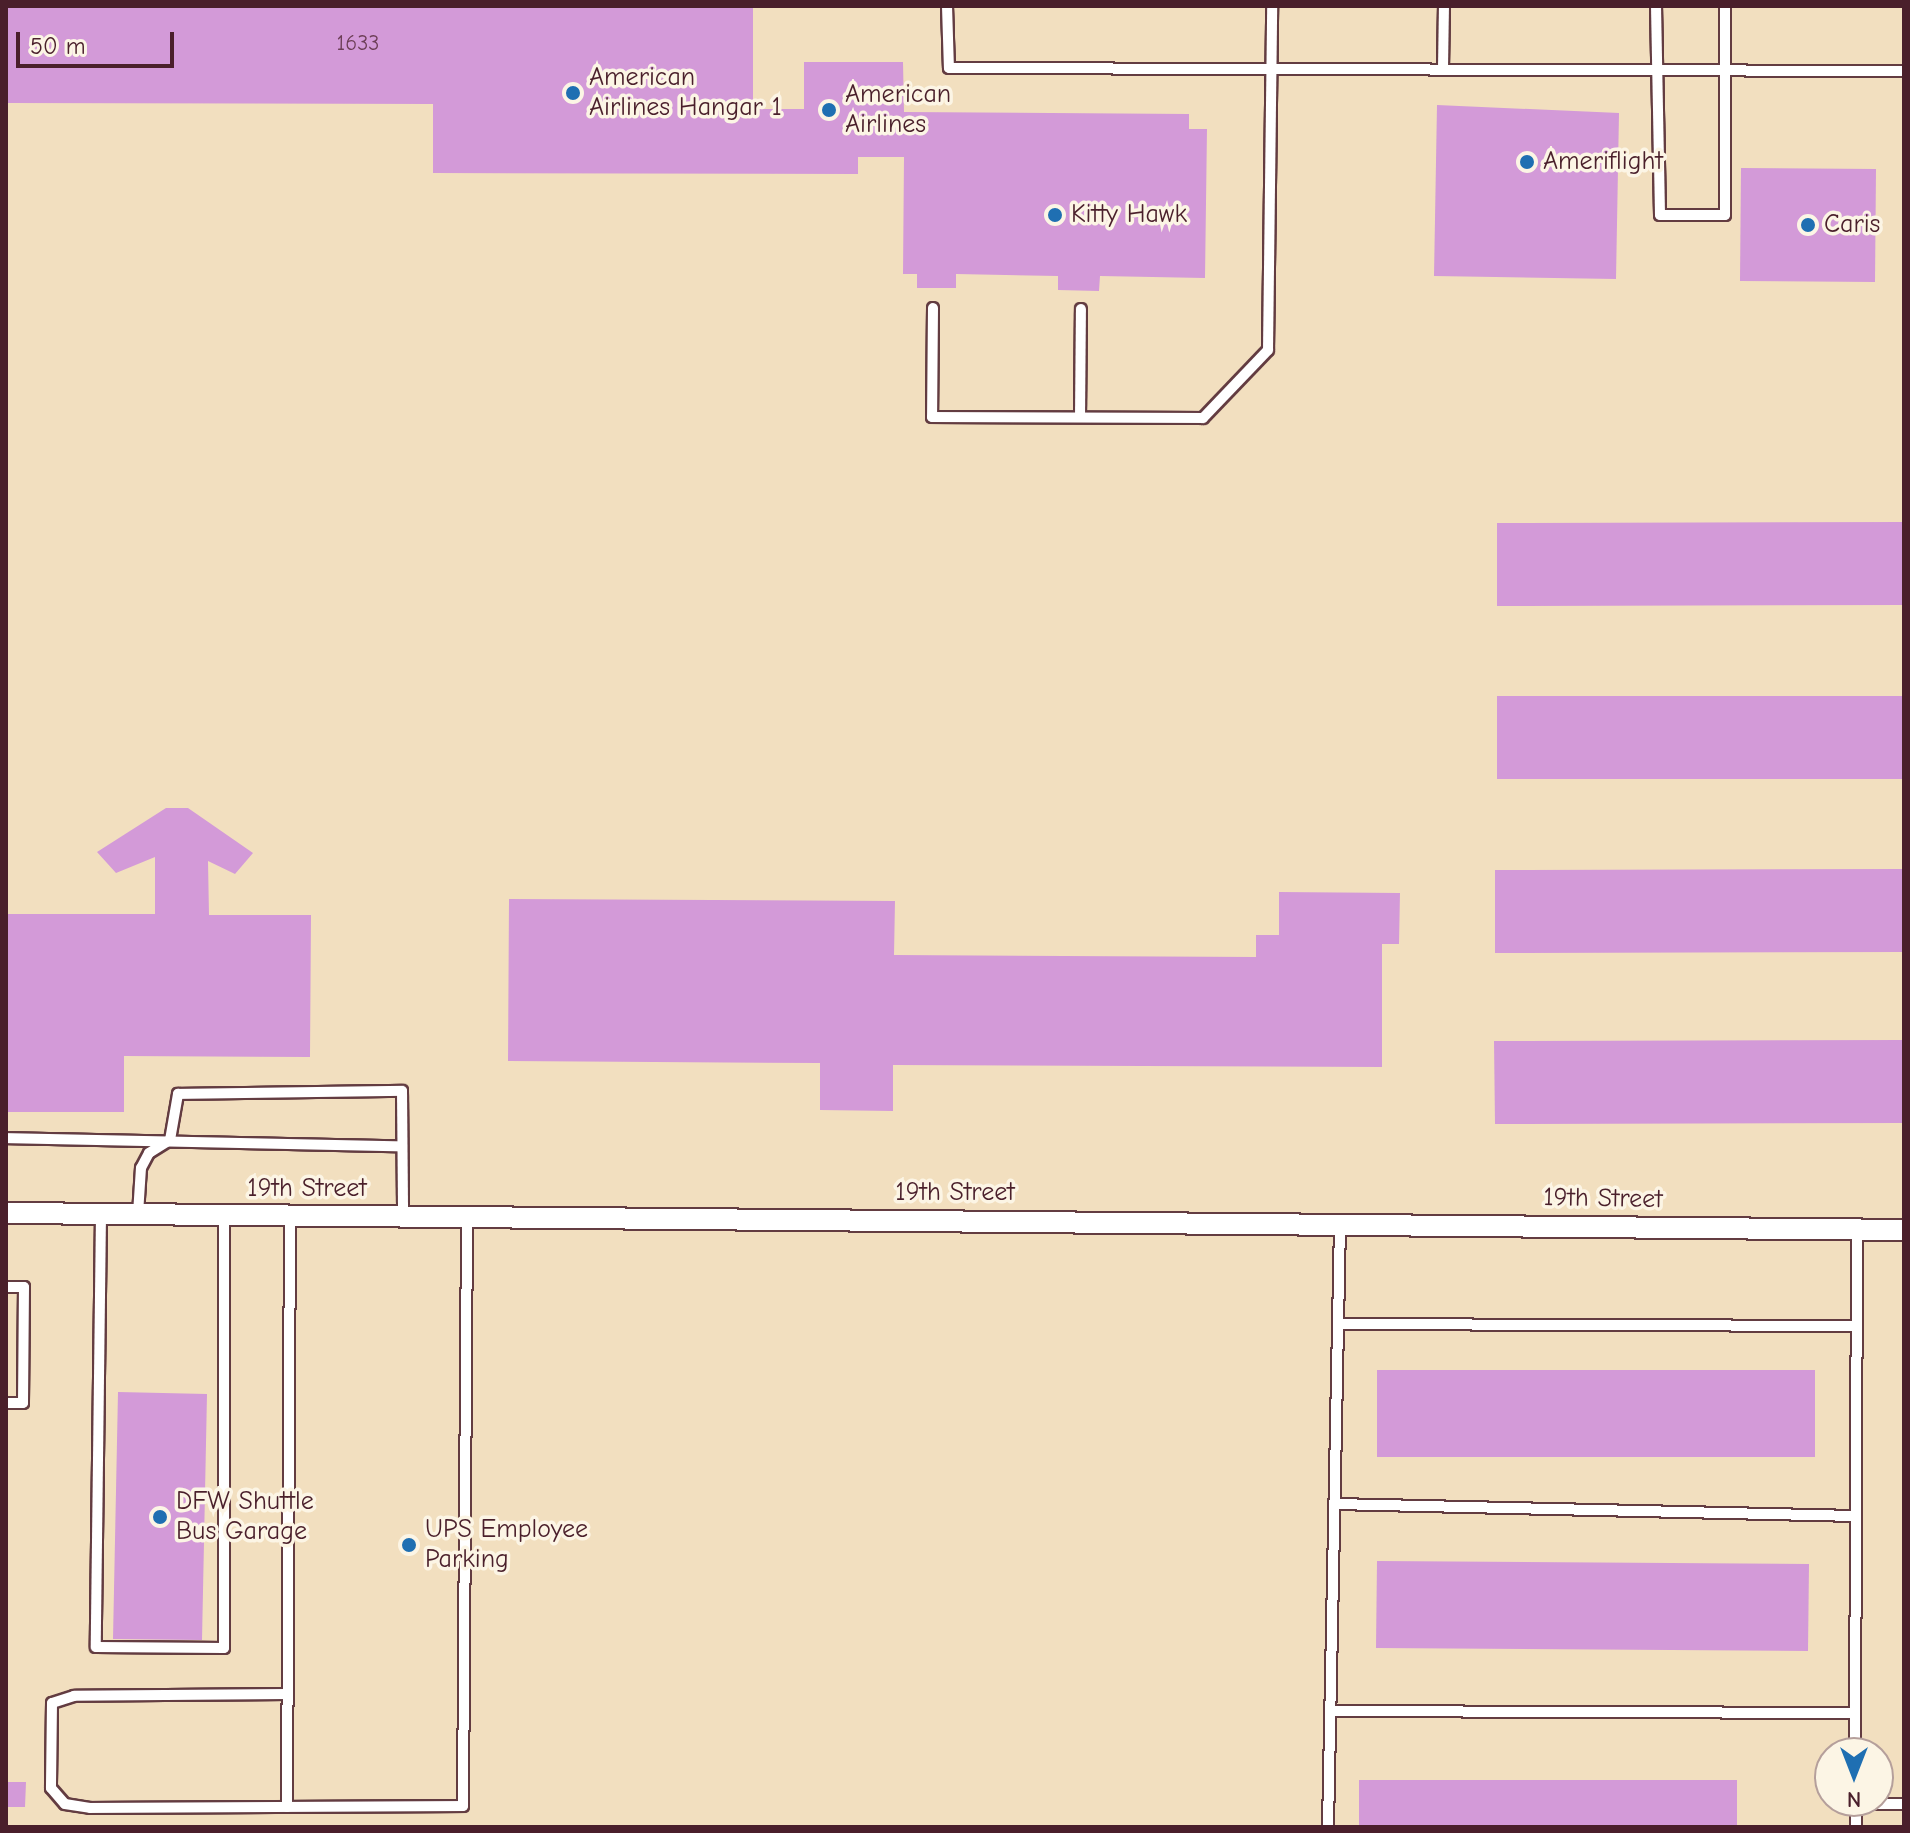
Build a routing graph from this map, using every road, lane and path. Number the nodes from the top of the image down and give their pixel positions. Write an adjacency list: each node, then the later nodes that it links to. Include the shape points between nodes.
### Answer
1 (947, 6): 6 (lane, via 949,68)
2 (1272, 6): 6 (lane)
3 (1444, 6): 7 (lane)
4 (1656, 6): 8 (lane)
5 (1725, 6): 9 (lane)
6 (1272, 68): 7 (lane); 13 (lane, via 1268,350 1203,418)
7 (1443, 68): 8 (lane)
8 (1657, 68): 9 (lane); 9 (lane, via 1660,215 1725,215)
9 (1725, 68): 10 (lane)
10 (1904, 71)
11 (933, 308): 13 (lane, via 932,417)
12 (1081, 309): 13 (lane)
13 (1080, 417)
14 (6, 1138): 15 (lane)
15 (170, 1140): 16 (lane); 16 (lane, via 178,1094 402,1091); 19 (lane, via 149,1153 141,1168)
16 (402, 1146): 22 (lane)
17 (6, 1213): 18 (street, 19th Street)
18 (101, 1214): 19 (street, 19th Street); 20 (lane, via 96,1647 224,1648)
19 (138, 1214): 20 (street, 19th Street)
20 (224, 1214): 21 (street, 19th Street)
21 (290, 1215): 22 (street, 19th Street); 33 (lane)
22 (403, 1215): 23 (street, 19th Street)
23 (467, 1216): 24 (street, 19th Street); 37 (lane, via 463,1806)
24 (1340, 1221): 25 (street, 19th Street); 28 (lane)
25 (1857, 1229): 26 (street, 19th Street); 29 (lane)
26 (1904, 1230)
27 (6, 1287): 30 (lane, via 24,1287 23,1403)
28 (1339, 1324): 29 (lane); 31 (lane)
29 (1857, 1326): 32 (lane)
30 (6, 1403)
31 (1335, 1504): 32 (lane); 34 (lane)
32 (1856, 1516): 35 (lane)
33 (287, 1694): 37 (lane); 37 (lane, via 74,1696 52,1703 49,1739 51,1788 65,1804)
34 (1330, 1711): 35 (lane); 38 (lane)
35 (1854, 1713): 36 (lane)
36 (1855, 1737)
37 (287, 1807)
38 (1328, 1827)

